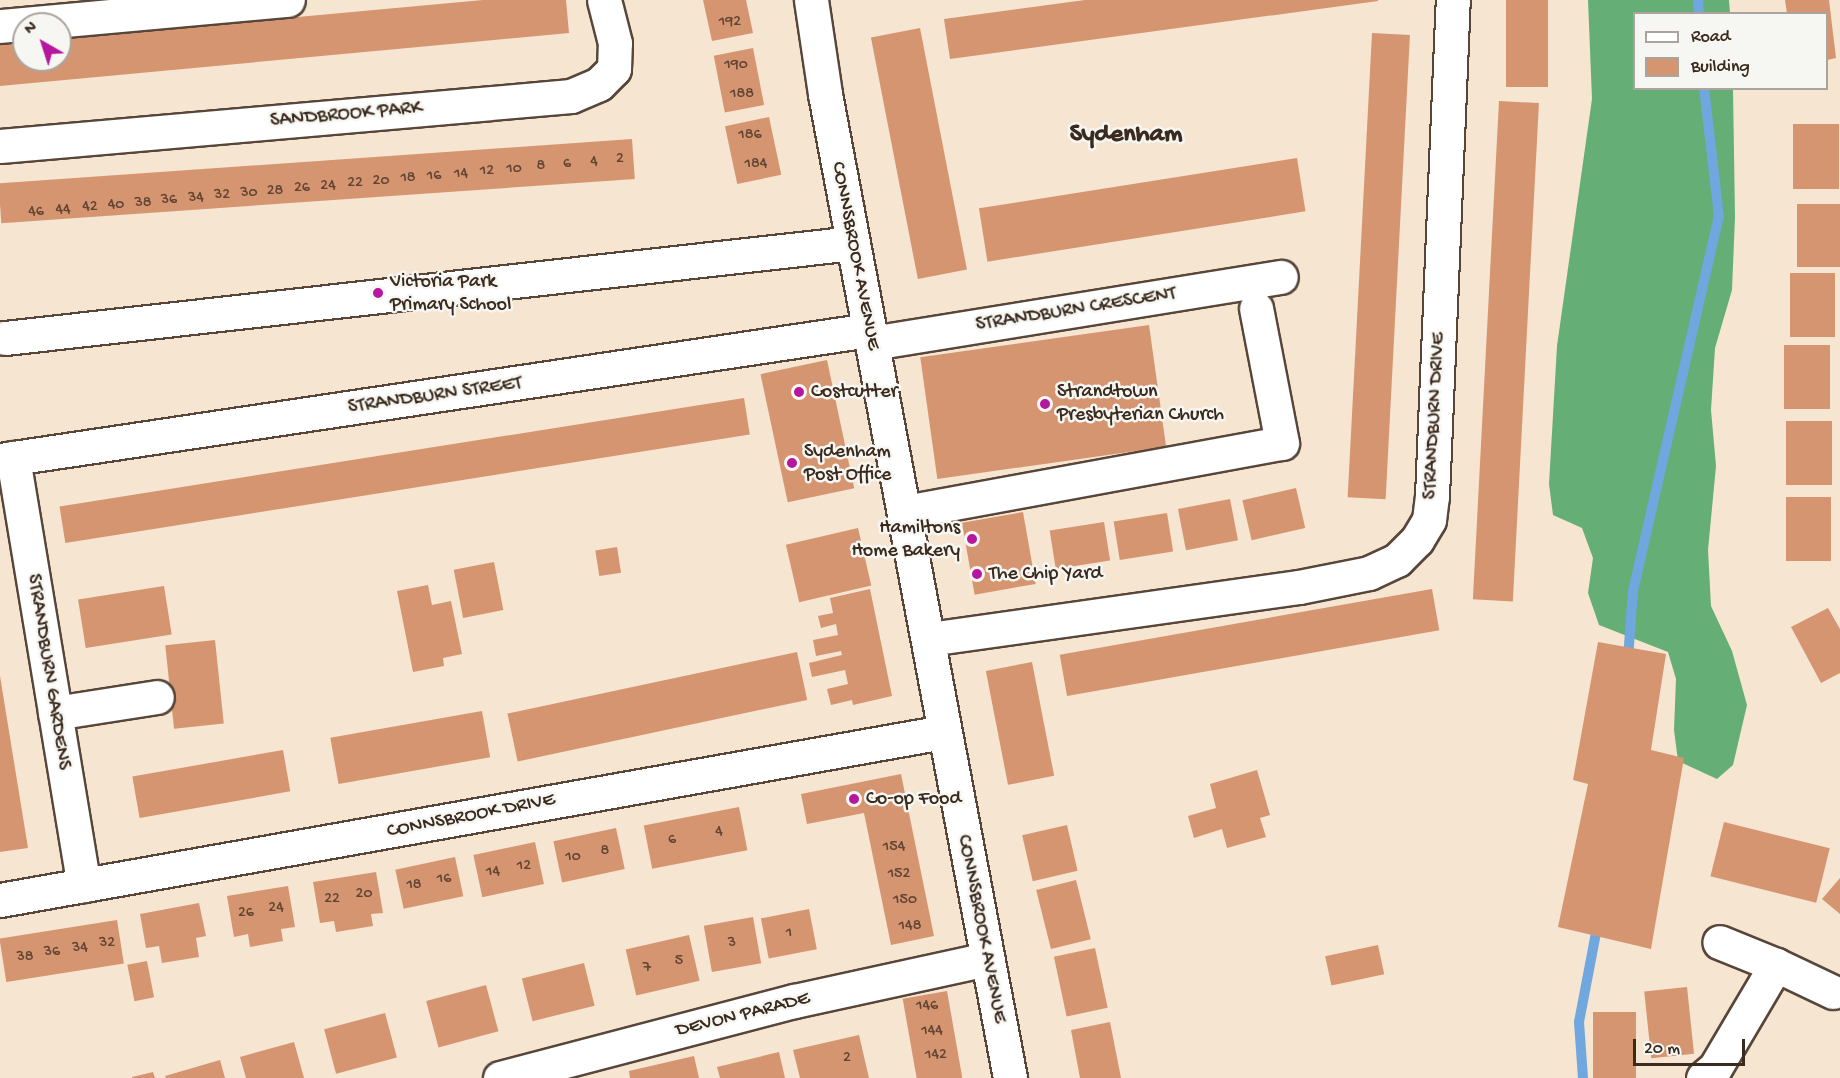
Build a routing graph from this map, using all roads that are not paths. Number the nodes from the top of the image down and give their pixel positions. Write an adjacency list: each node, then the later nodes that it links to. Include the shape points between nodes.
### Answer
1 (117, 0): 6 (street)
2 (288, 0): 7 (street)
3 (604, 0): 8 (street, SANDBROOK PARK, via 615,43 614,69 599,84 571,96)
4 (811, 0): 9 (street, CONNSBROOK AVENUE)
5 (1453, 0): 16 (street, STRANDBURN DRIVE, via 1432,496 1429,520 1417,540 1397,560 1357,576)
6 (0, 11)
7 (0, 26)
8 (0, 146)
9 (853, 243): 12 (street, CONNSBROOK AVENUE); 13 (street)
10 (1281, 277): 12 (street, STRANDBURN CRESCENT)
11 (1256, 308): 15 (street, via 1282,443)
12 (871, 336): 14 (street, STRANDBURN STREET); 15 (street, CONNSBROOK AVENUE)
13 (2, 342)
14 (6, 459): 18 (street, STRANDBURN GARDENS)
15 (905, 512): 16 (street, CONNSBROOK AVENUE)
16 (929, 639): 19 (street, CONNSBROOK AVENUE)
17 (157, 697): 18 (street)
18 (55, 713): 20 (street, STRANDBURN GARDENS)
19 (943, 732): 20 (street, CONNSBROOK DRIVE); 23 (street, CONNSBROOK AVENUE)
20 (84, 885): 21 (street, CONNSBROOK DRIVE)
21 (0, 900)
22 (1719, 942): 24 (street)
23 (987, 959): 26 (street, DEVON PARADE, via 794,1001); 28 (street, CONNSBROOK AVENUE)
24 (1776, 965): 25 (street); 29 (street, via 1715,1068)
25 (1833, 992)
26 (592, 1066): 27 (street, DEVON PARADE)
27 (500, 1078)
28 (1010, 1078)
29 (1703, 1078)

